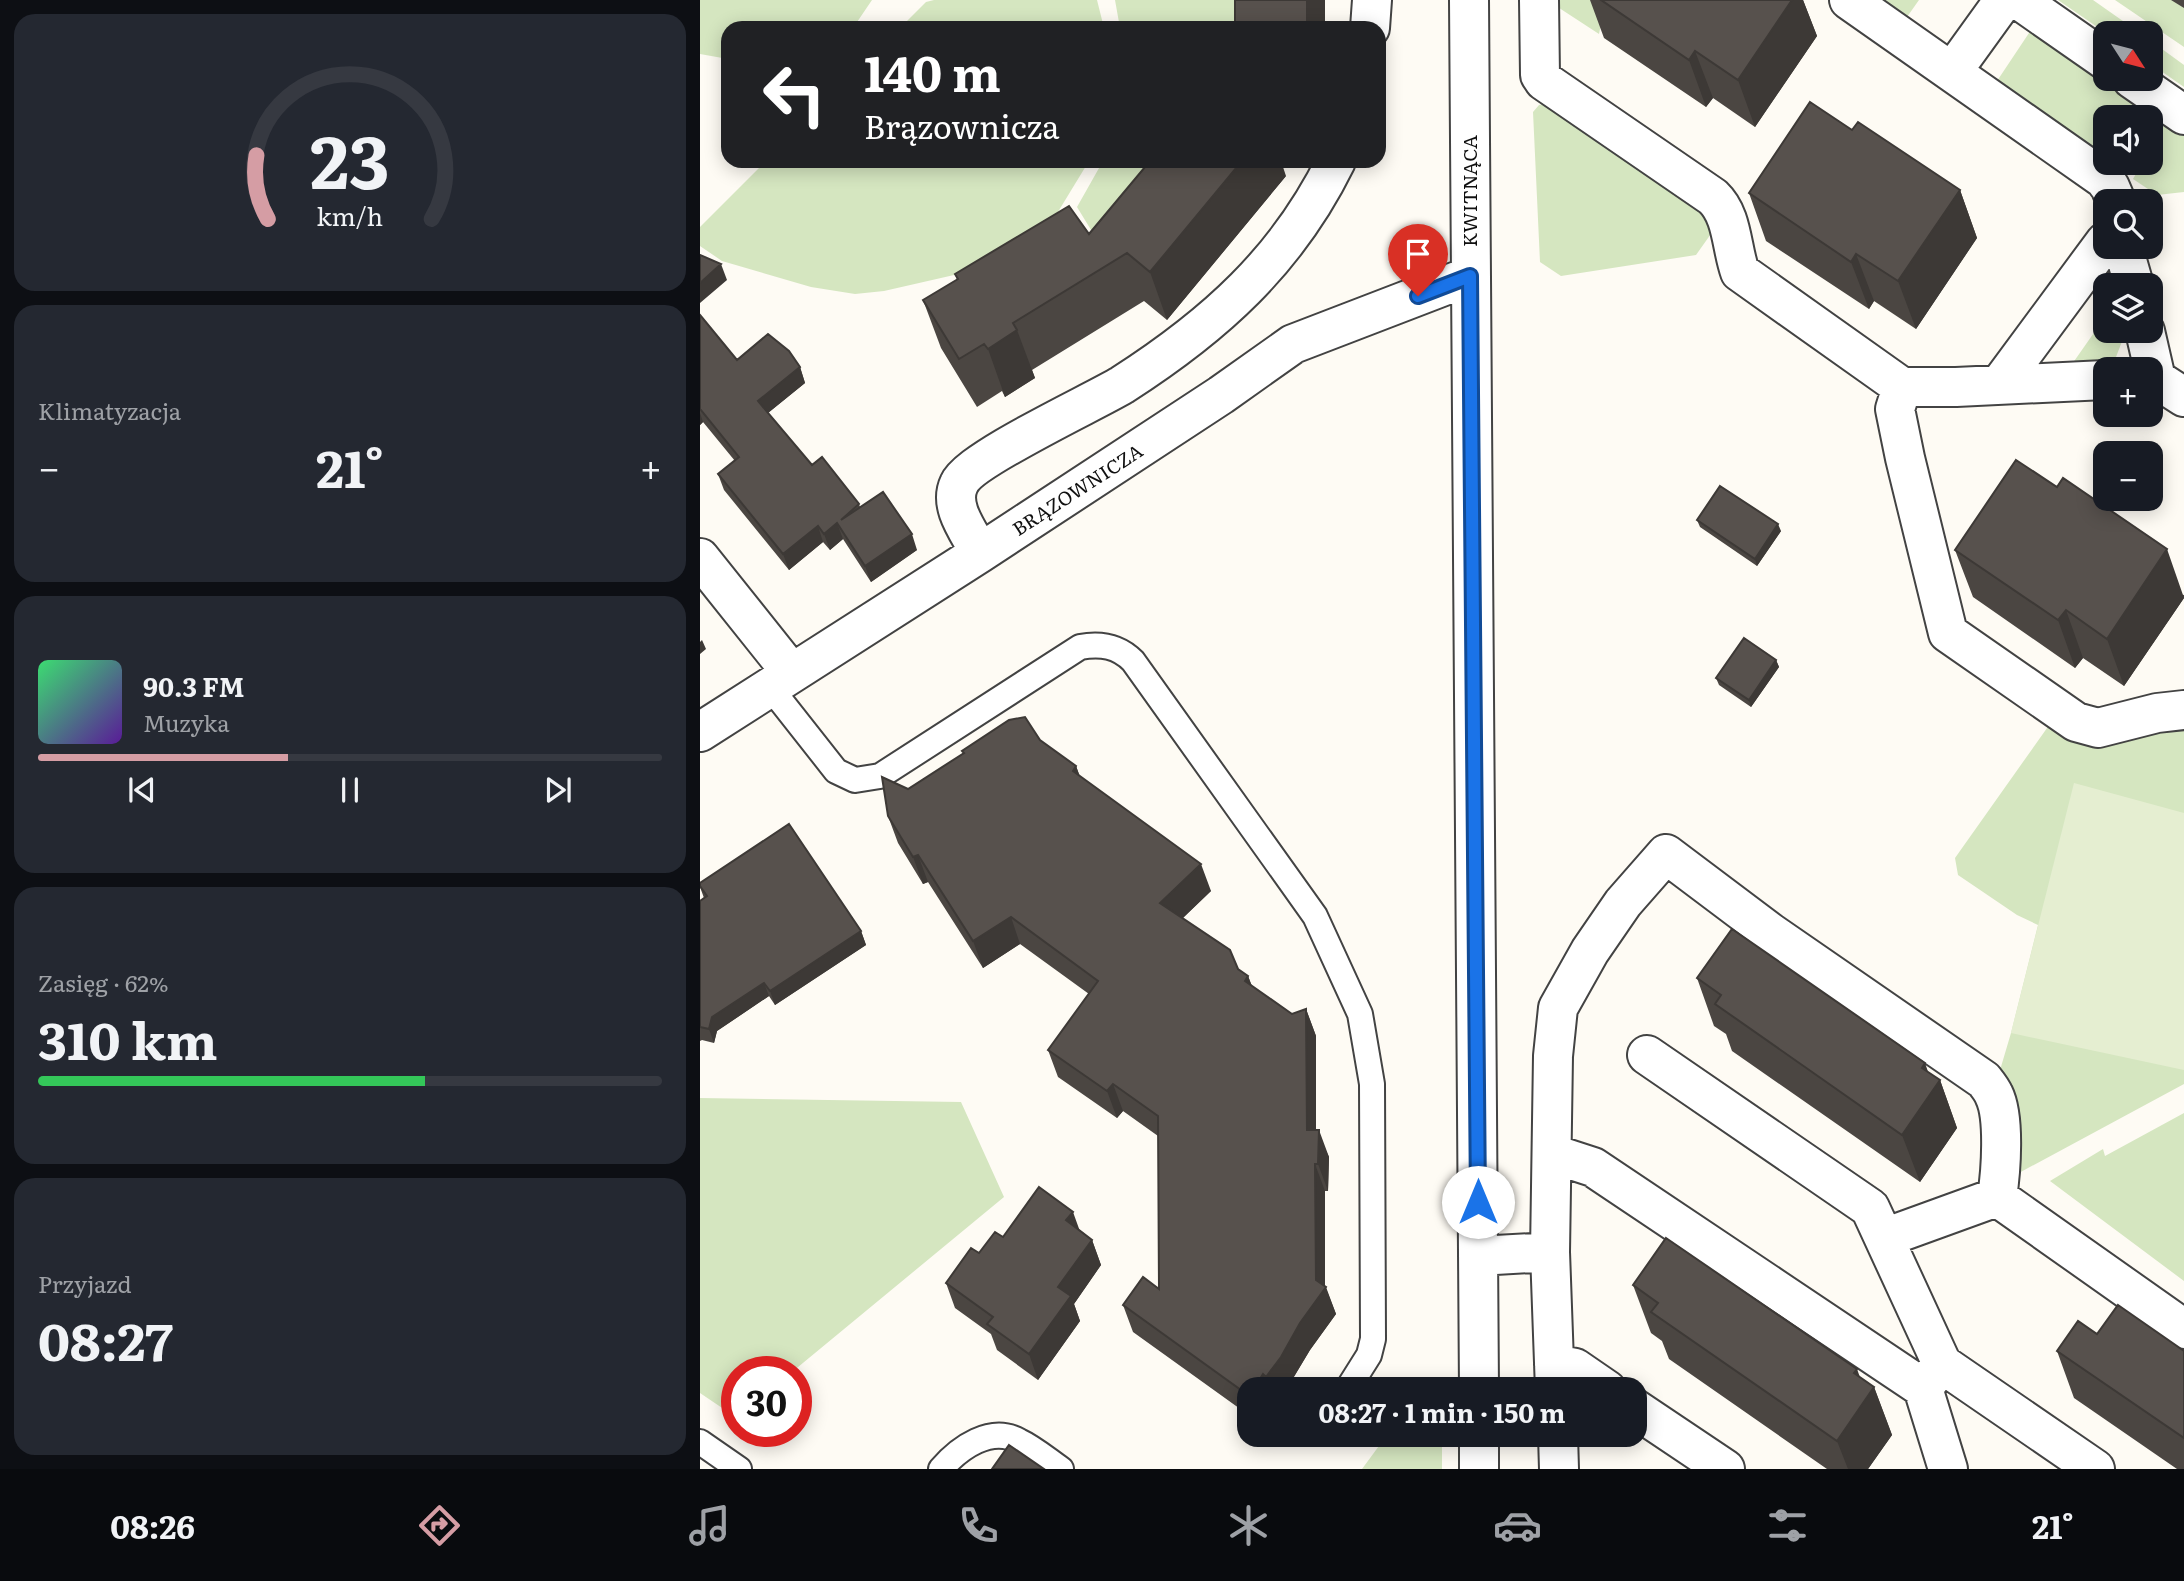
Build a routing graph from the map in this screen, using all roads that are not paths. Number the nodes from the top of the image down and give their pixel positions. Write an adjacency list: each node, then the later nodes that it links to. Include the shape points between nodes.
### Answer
1 (1371, 0): 7 (street)
2 (1469, 0): 15 (street, KWITNĄCA)
3 (1539, 0): 20 (street, via 1540,75 1544,80 1713,197 1723,206 1741,272)
4 (1849, 0): 9 (street)
5 (2004, 0): 9 (street)
6 (2019, 0): 8 (street)
7 (1370, 21)
8 (2093, 52)
9 (1952, 72): 13 (street)
10 (2149, 91): 11 (street)
11 (2184, 115)
12 (1332, 168): 21 (street, via 1282,249 1196,335 1120,386 1019,440 963,478 955,497)
13 (2111, 189)
14 (2093, 258): 18 (street)
15 (1470, 276): 21 (street, BRĄZOWNICZA, via 1293,344); 31 (street, KWITNĄCA)
16 (2149, 343): 19 (street)
17 (2093, 380): 18 (street)
18 (2000, 384): 20 (street)
19 (2164, 385)
20 (1902, 387): 24 (street, via 1895,409 1948,633 2088,727)
21 (980, 553): 23 (street, BRĄZOWNICZA)
22 (700, 558): 23 (street)
23 (780, 679): 25 (street, BRĄZOWNICZA); 34 (lane, via 836,771 855,780 880,776 1080,647 1108,646 1133,661 1315,916 1360,1014 1372,1084 1373,1339)
24 (2184, 710)
25 (700, 732)
26 (1647, 1055): 29 (street, via 1870,1208)
27 (1553, 1154): 28 (street, via 1558,1008 1623,903 1666,854 1771,933 1984,1080 1999,1110); 30 (street); 33 (street, via 1593,1167)
28 (1997, 1197): 29 (street); 32 (street)
29 (1884, 1238): 33 (street)
30 (1550, 1252): 31 (street); 36 (street)
31 (1478, 1256): 35 (street, KWITNĄCA)
32 (2184, 1329)
33 (1933, 1376): 48 (street); 49 (street)
34 (1355, 1377)
35 (1479, 1377)
36 (1555, 1377): 37 (street, via 1576,1368)
37 (1589, 1377)
38 (1647, 1417): 47 (street)
39 (700, 1442): 42 (lane)
40 (1479, 1447): 45 (street)
41 (1558, 1447): 46 (street)
42 (739, 1469)
43 (941, 1469): 44 (lane, via 974,1441 995,1436 1017,1439)
44 (1061, 1469)
45 (1479, 1469)
46 (1559, 1469)
47 (1725, 1469)
48 (1948, 1469)
49 (2095, 1469)

